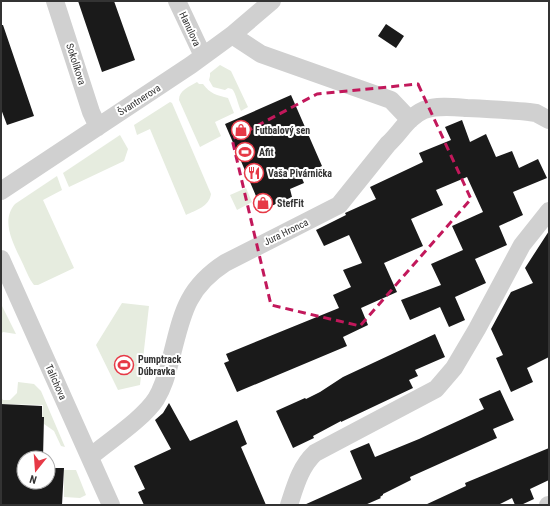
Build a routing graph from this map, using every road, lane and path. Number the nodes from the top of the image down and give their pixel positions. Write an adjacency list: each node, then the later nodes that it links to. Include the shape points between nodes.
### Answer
1 (55, 1): 8 (street, Sokolíkova)
2 (177, 1): 5 (street, Hanulova)
3 (272, 1): 4 (street, Švantnerova)
4 (232, 35): 5 (street, Švantnerova); 6 (street, via 261,54 391,100)
5 (203, 56): 8 (street, Švantnerova)
6 (410, 120): 7 (street, Jura Hronca, via 424,110 453,107 529,112); 12 (street, Jura Hronca, via 339,205 208,274 184,310 165,382 156,399)
7 (549, 120)
8 (98, 127): 9 (street, Švantnerova)
9 (1, 191)
10 (549, 211): 14 (street, via 522,245 477,329 443,382 436,389 315,453 302,470)
11 (1, 259): 12 (street, Talichova)
12 (90, 457): 13 (street, Talichova)
13 (111, 505)
14 (289, 505)

